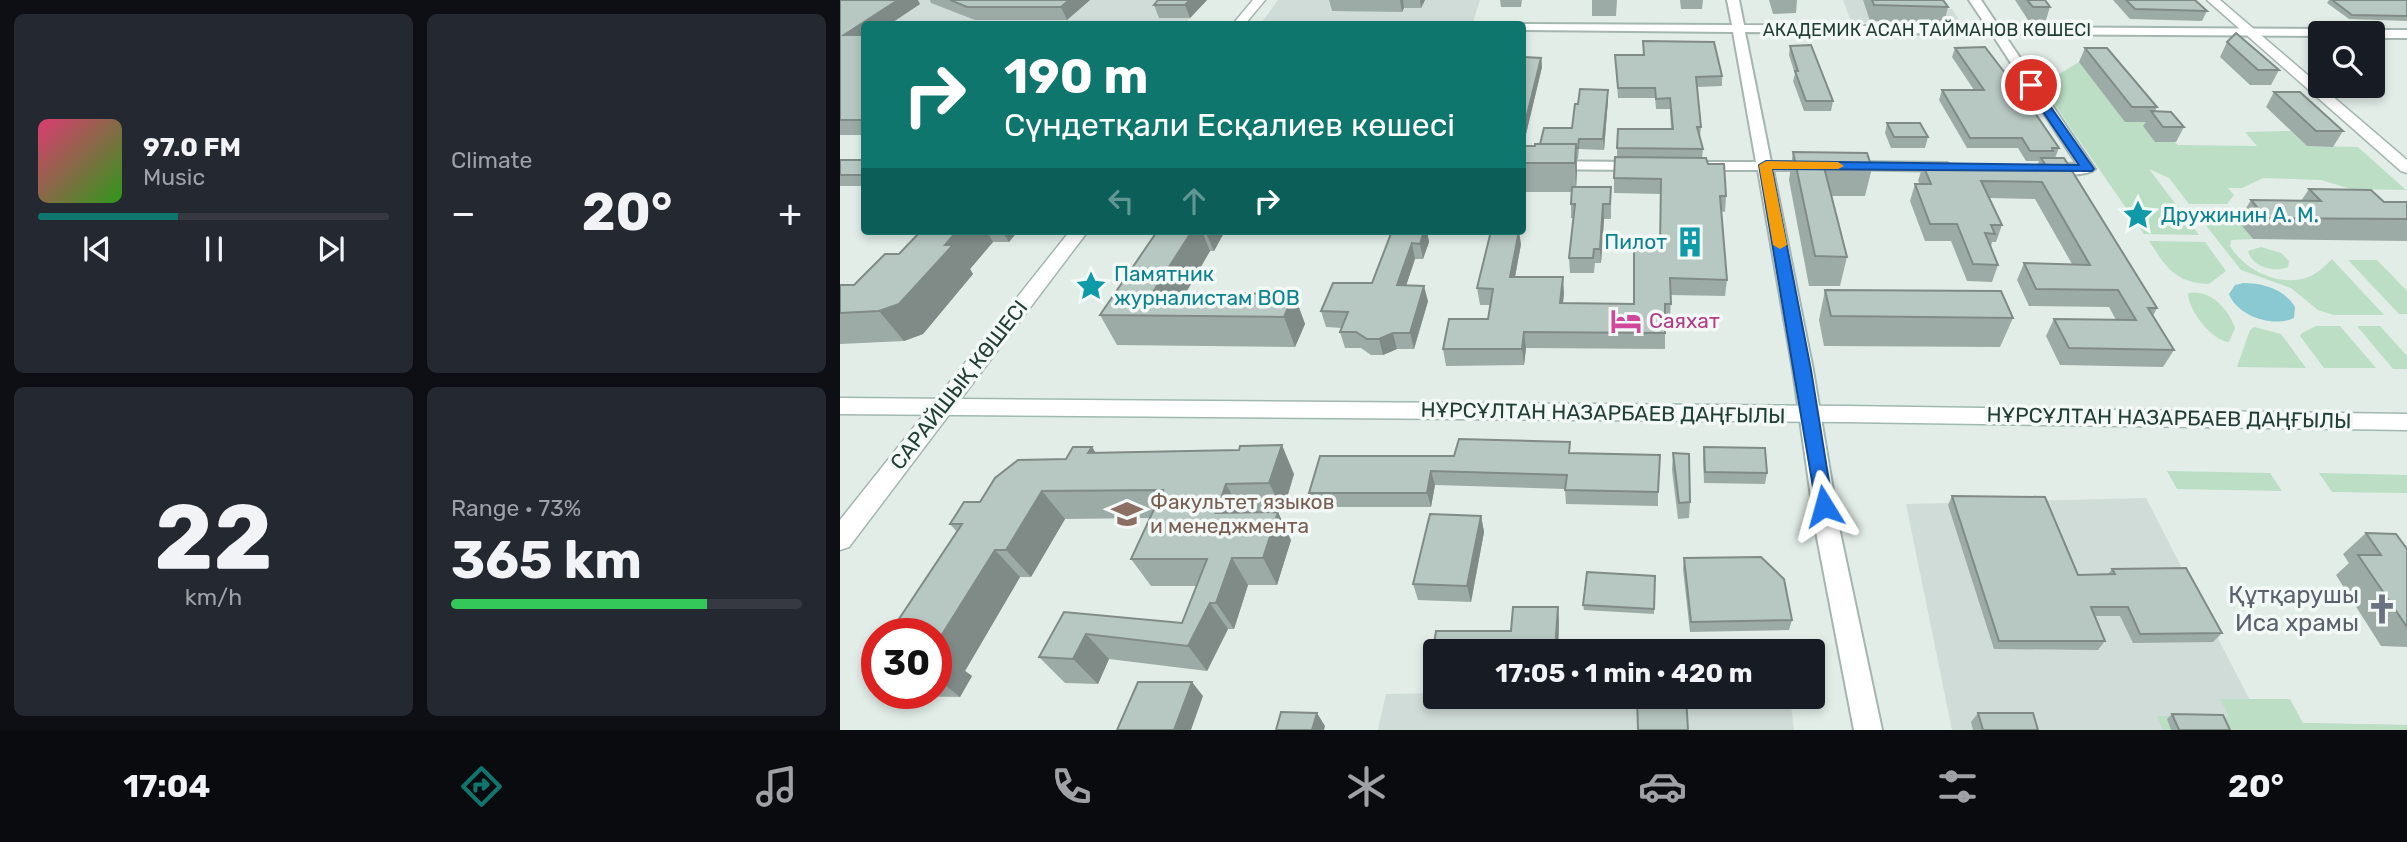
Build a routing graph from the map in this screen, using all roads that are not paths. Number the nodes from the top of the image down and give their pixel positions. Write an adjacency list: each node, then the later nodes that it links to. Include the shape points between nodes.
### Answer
1 (1259, 0): 5 (main road)
2 (1733, 0): 7 (street)
3 (1975, 0): 8 (street)
4 (2213, 0): 13 (main road)
5 (1242, 21)
6 (1526, 27): 7 (street, АКАДЕМИК АСАН ТАЙМАНОВ КӨШЕСІ)
7 (1739, 32): 8 (street, АКАДЕМИК АСАН ТАЙМАНОВ КӨШЕСІ); 12 (street, АКАДЕМИК АСАН ТАЙМАНОВ КӨШЕСІ); 18 (street)
8 (1995, 34): 13 (street, АКАДЕМИК АСАН ТАЙМАНОВ КӨШЕСІ); 23 (street, via 2088,169)
9 (2308, 34): 13 (street, АКАДЕМИК АСАН ТАЙМАНОВ КӨШЕСІ)
10 (2385, 34): 11 (street)
11 (2407, 34)
12 (1526, 35)
13 (2254, 36): 14 (street, АКАДЕМИК АСАН ТАЙМАНОВ КӨШЕСІ); 22 (main road)
14 (2308, 39)
15 (2385, 40): 16 (street)
16 (2407, 40)
17 (1526, 165): 19 (street)
18 (1766, 165): 20 (street); 21 (street); 27 (street)
19 (1648, 166)
20 (1687, 166)
21 (1967, 167)
22 (2407, 167)
23 (2034, 168)
24 (1076, 235): 26 (main road, САРАЙШЫҚ КӨШЕСІ)
25 (840, 406): 26 (main road, НҰРСҰЛТАН НАЗАРБАЕВ ДАҢҒЫЛЫ)
26 (942, 408): 27 (main road, НҰРСҰЛТАН НАЗАРБАЕВ ДАҢҒЫЛЫ); 29 (main road, САРАЙШЫҚ КӨШЕСІ)
27 (1810, 415): 28 (main road, НҰРСҰЛТАН НАЗАРБАЕВ ДАҢҒЫЛЫ); 30 (street)
28 (2407, 422)
29 (840, 539)
30 (1868, 730)

